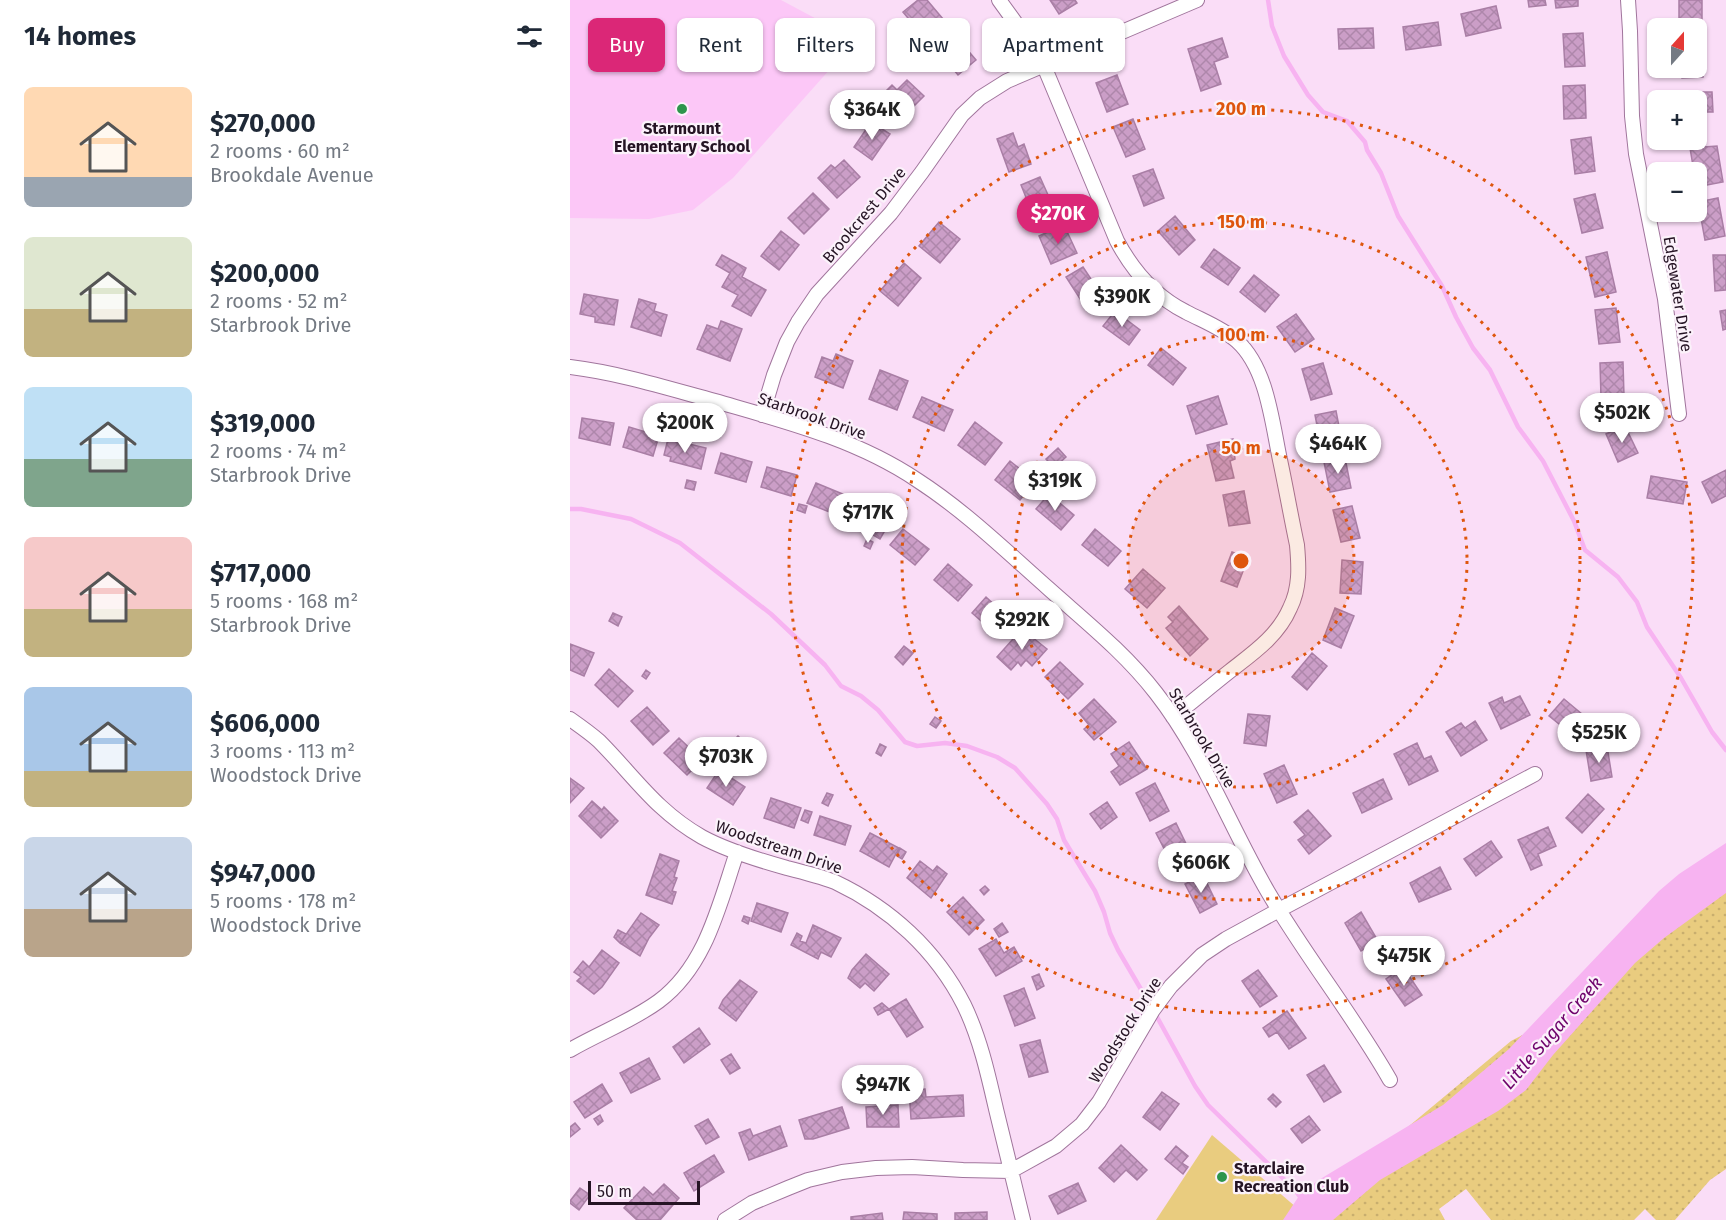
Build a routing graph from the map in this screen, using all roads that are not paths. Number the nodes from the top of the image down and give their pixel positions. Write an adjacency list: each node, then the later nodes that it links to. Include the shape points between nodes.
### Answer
1 (999, 0): 4 (street)
2 (1197, 0): 5 (street, Brookcrest Drive)
3 (1628, 0): 9 (street, Edgewater Drive, via 1636,154 1665,299)
4 (1013, 18)
5 (1125, 31)
6 (1030, 72): 10 (street, Brookcrest Drive, via 994,88 954,124 891,213 817,294 787,342)
7 (1047, 72): 11 (street, via 1128,261 1162,297 1223,330 1251,359 1268,402 1297,545 1297,587 1280,627)
8 (570, 367): 10 (street, Starbrook Drive, via 640,380)
9 (1679, 414)
10 (762, 415): 11 (street, Starbrook Drive, via 855,447 915,478 952,504 1110,643)
11 (1173, 717): 15 (street, Starbrook Drive)
12 (570, 719): 14 (street, Woodstream Drive, via 598,741 656,804 703,838)
13 (1535, 774): 15 (street, Woodstock Drive)
14 (736, 852): 16 (street, via 703,948 680,983 636,1016); 18 (street, Woodstream Drive, via 834,882 884,910 928,952 964,1006 979,1044)
15 (1279, 910): 17 (street, Starbrook Drive); 18 (street, Woodstock Drive, via 1226,939 1181,975 1153,1010 1082,1124 1056,1146)
16 (570, 1050)
17 (1390, 1080)
18 (1011, 1170): 19 (street, Woodstock Drive, via 912,1167 842,1172 788,1188); 20 (street, Woodstream Drive)
19 (724, 1220)
20 (1023, 1220)

